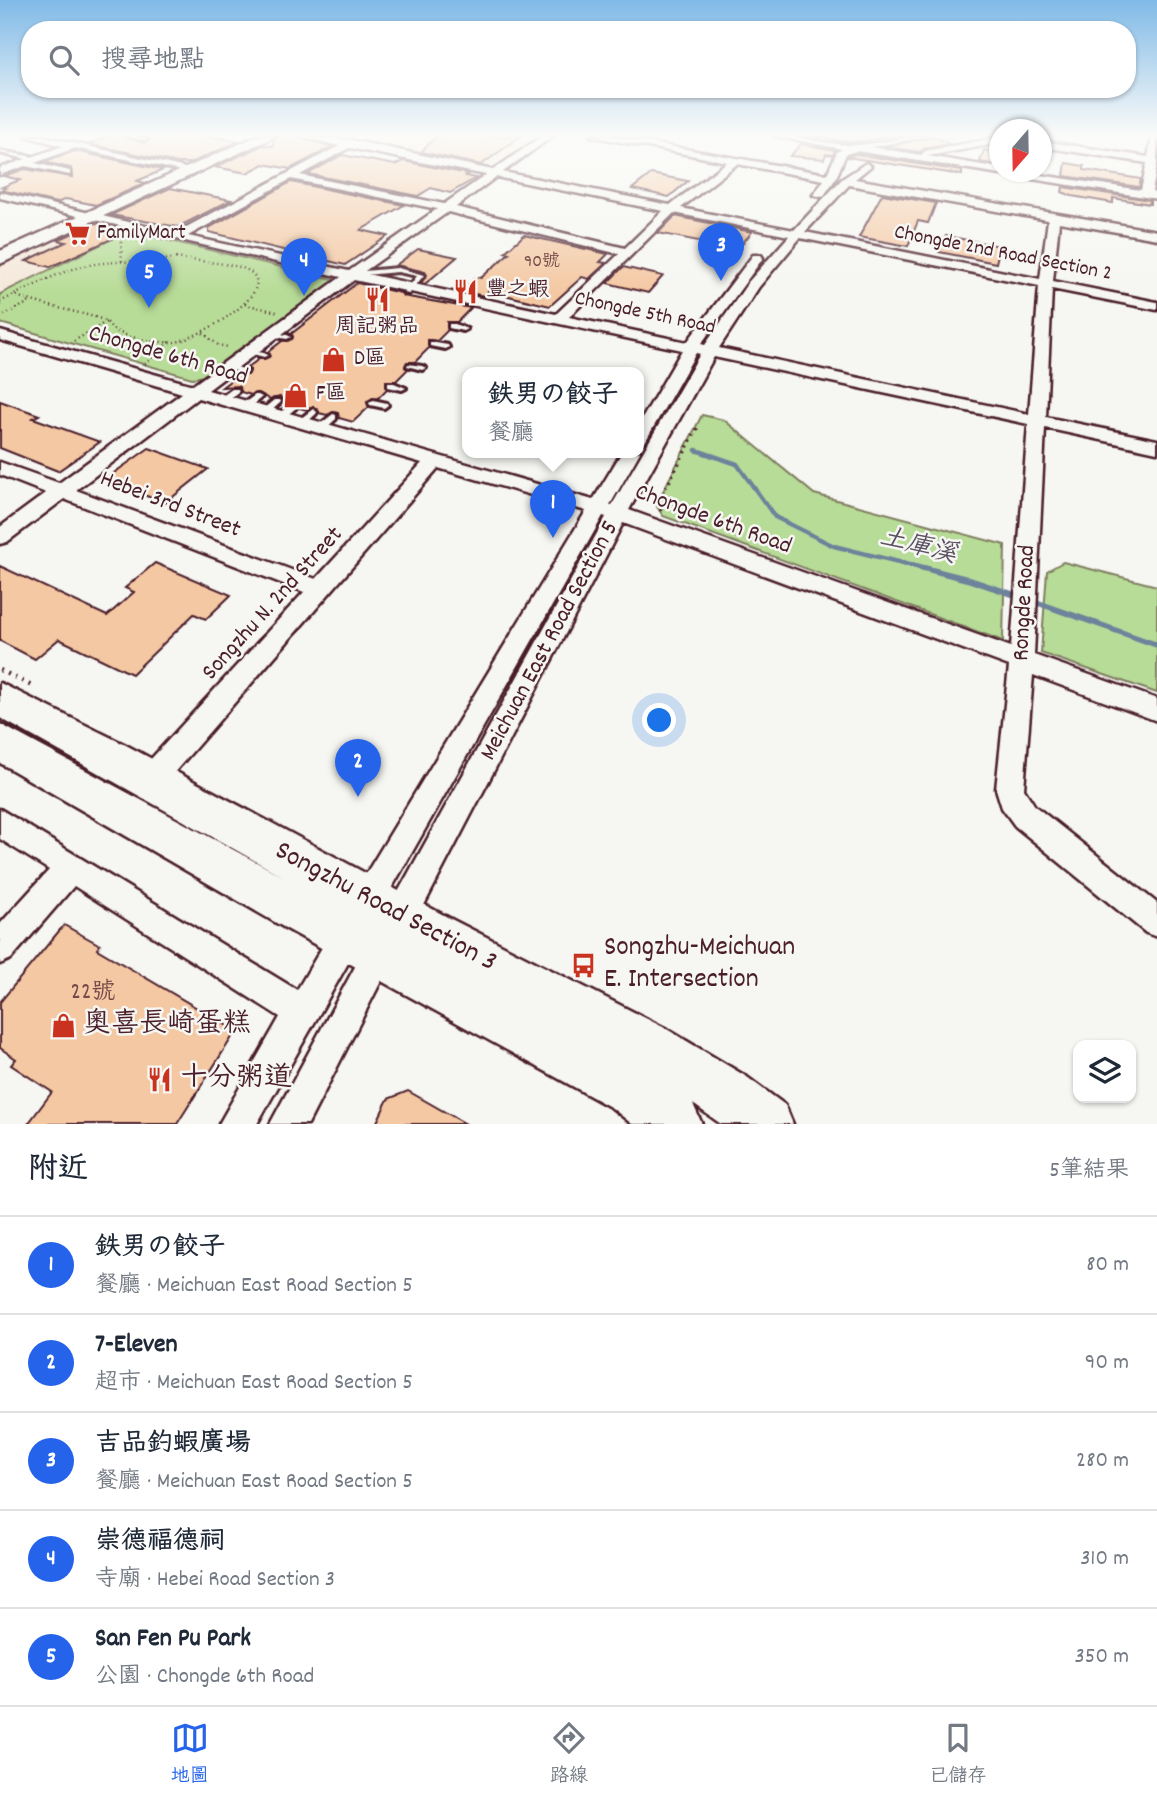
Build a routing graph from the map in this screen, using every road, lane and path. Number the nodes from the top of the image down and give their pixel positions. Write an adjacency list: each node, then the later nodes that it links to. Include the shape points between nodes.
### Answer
1 (139, 188): 15 (main road)
2 (146, 188): 15 (main road)
3 (268, 188): 20 (street)
4 (352, 188): 13 (street)
5 (474, 188): 13 (street)
6 (569, 188): 14 (street, Chongde 2nd Road Section 2)
7 (699, 188): 14 (street)
8 (831, 188): 17 (street, Meichuan East Road Section 5)
9 (889, 188): 16 (street)
10 (1111, 188): 12 (street)
11 (0, 195): 15 (street, Chongde 5th Road)
12 (1152, 195)
13 (447, 208): 22 (street); 25 (street)
14 (671, 210): 17 (street, Chongde 2nd Road Section 2); 22 (street)
15 (86, 214): 20 (street, Chongde 5th Road); 21 (main road); 23 (main road)
16 (1054, 216): 18 (street); 26 (street, Rongde Road)
17 (788, 233): 26 (street, Chongde 2nd Road Section 2); 44 (street, Meichuan East Road Section 5)
18 (1157, 234)
19 (121, 235): 24 (path)
20 (178, 236): 25 (street, Chongde 5th Road)
21 (0, 248)
22 (627, 252): 35 (street)
23 (0, 258)
24 (122, 263): 28 (path, via 76,267); 31 (path, via 176,258 245,269 254,277 256,287)
25 (353, 274): 27 (street, Chongde 5th Road); 27 (lane, via 416,273 421,275); 34 (street)
26 (1046, 285): 32 (street, Chongde 2nd Road Section 2); 55 (street, Rongde Road)
27 (426, 294): 35 (street, Chongde 5th Road)
28 (13, 295): 29 (path); 30 (path)
29 (0, 302)
30 (30, 302): 33 (path); 36 (path)
31 (245, 304): 34 (path); 39 (path)
32 (1157, 306)
33 (0, 317)
34 (304, 317): 46 (street)
35 (560, 318): 44 (street, Chongde 5th Road)
36 (107, 321): 41 (path, via 114,330 148,341); 45 (path)
37 (452, 326): 38 (lane)
38 (463, 329)
39 (203, 333): 41 (path); 46 (path, via 218,345)
40 (0, 335): 45 (street, Chongde 6th Road)
41 (169, 341): 49 (path)
42 (433, 344): 43 (lane)
43 (445, 347)
44 (701, 350): 55 (street, Chongde 5th Road); 57 (street, Meichuan East Road Section 5); 59 (street, Meichuan East Road Section 5)
45 (57, 352): 49 (street, Chongde 6th Road)
46 (256, 354): 52 (street)
47 (411, 366): 48 (lane)
48 (422, 368)
49 (132, 372): 52 (street, Chongde 6th Road)
50 (391, 385): 51 (lane)
51 (402, 388)
52 (196, 391): 62 (street, Chongde 6th Road, via 230,395 318,419); 64 (street)
53 (373, 403): 54 (lane)
54 (384, 405)
55 (1038, 421): 58 (street, Chongde 5th Road); 69 (street, Rongde Road)
56 (699, 425): 66 (path, via 658,503)
57 (644, 431)
58 (1157, 446)
59 (644, 449)
60 (629, 458): 65 (street, Meichuan East Road Section 5)
61 (639, 458): 65 (street, Meichuan East Road Section 5)
62 (434, 461): 65 (street, Chongde 6th Road); 68 (street, Songzhu N. 2nd Street)
63 (0, 468): 64 (street, Hebei 3rd Street)
64 (61, 492): 67 (street); 68 (street, Hebei 3rd Street)
65 (608, 511): 69 (street, Chongde 6th Road); 78 (street, Meichuan East Road Section 5); 78 (street, Meichuan East Road Section 5)
66 (666, 514)
67 (0, 537)
68 (321, 590): 74 (street, Songzhu N. 2nd Street)
69 (1022, 660): 72 (street, Chongde 6th Road); 77 (street, Rongde Road, via 1012,799 1025,816)
70 (0, 670): 71 (path)
71 (16, 692): 74 (main road, Songzhu Road Section 3)
72 (1157, 710)
73 (0, 742): 78 (main road, Songzhu Road Section 3)
74 (149, 781): 78 (main road, Songzhu Road Section 3)
75 (0, 823): 76 (street)
76 (71, 867): 79 (street); 80 (street)
77 (1157, 922)
78 (373, 927): 80 (street, Meichuan East Road Section 5); 82 (street, Meichuan East Road Section 5); 83 (main road, Songzhu Road Section 3, via 631,1089); 84 (main road, Songzhu Road Section 3, via 618,1030 731,1096)
79 (0, 948)
80 (302, 1012): 81 (street, Meichuan East Road Section 5)
81 (237, 1124)
82 (288, 1124)
83 (675, 1124)
84 (766, 1124)

